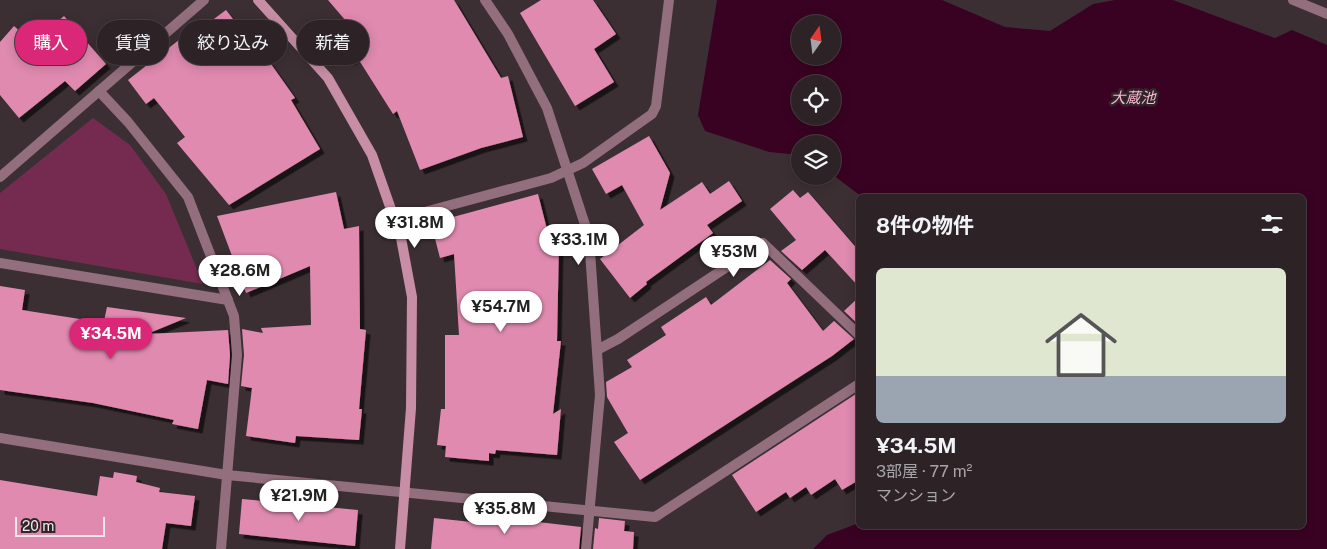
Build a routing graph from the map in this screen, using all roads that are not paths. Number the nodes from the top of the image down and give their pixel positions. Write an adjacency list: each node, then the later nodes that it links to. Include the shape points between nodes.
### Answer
1 (204, 0): 7 (street)
2 (258, 0): 10 (street, via 328,78 372,155)
3 (485, 0): 8 (street, via 508,34 547,108)
4 (669, 0): 8 (street, via 656,106 652,114 583,163)
5 (1293, 0): 6 (street)
6 (1327, 14)
7 (99, 91): 9 (street); 12 (street, via 188,197)
8 (567, 170): 10 (street, via 551,178); 14 (street, via 589,237)
9 (0, 177)
10 (394, 220): 18 (street, via 412,297 411,408)
11 (0, 262): 12 (street)
12 (228, 300): 17 (street, via 234,316 237,355)
13 (856, 332): 14 (street, via 763,243)
14 (597, 350): 19 (street, via 600,395)
15 (856, 386): 19 (street, via 655,517)
16 (0, 438): 17 (street)
17 (227, 475): 18 (street); 20 (street)
18 (404, 492): 19 (street); 21 (street)
19 (590, 510): 22 (street)
20 (221, 549)
21 (400, 549)
22 (586, 549)

